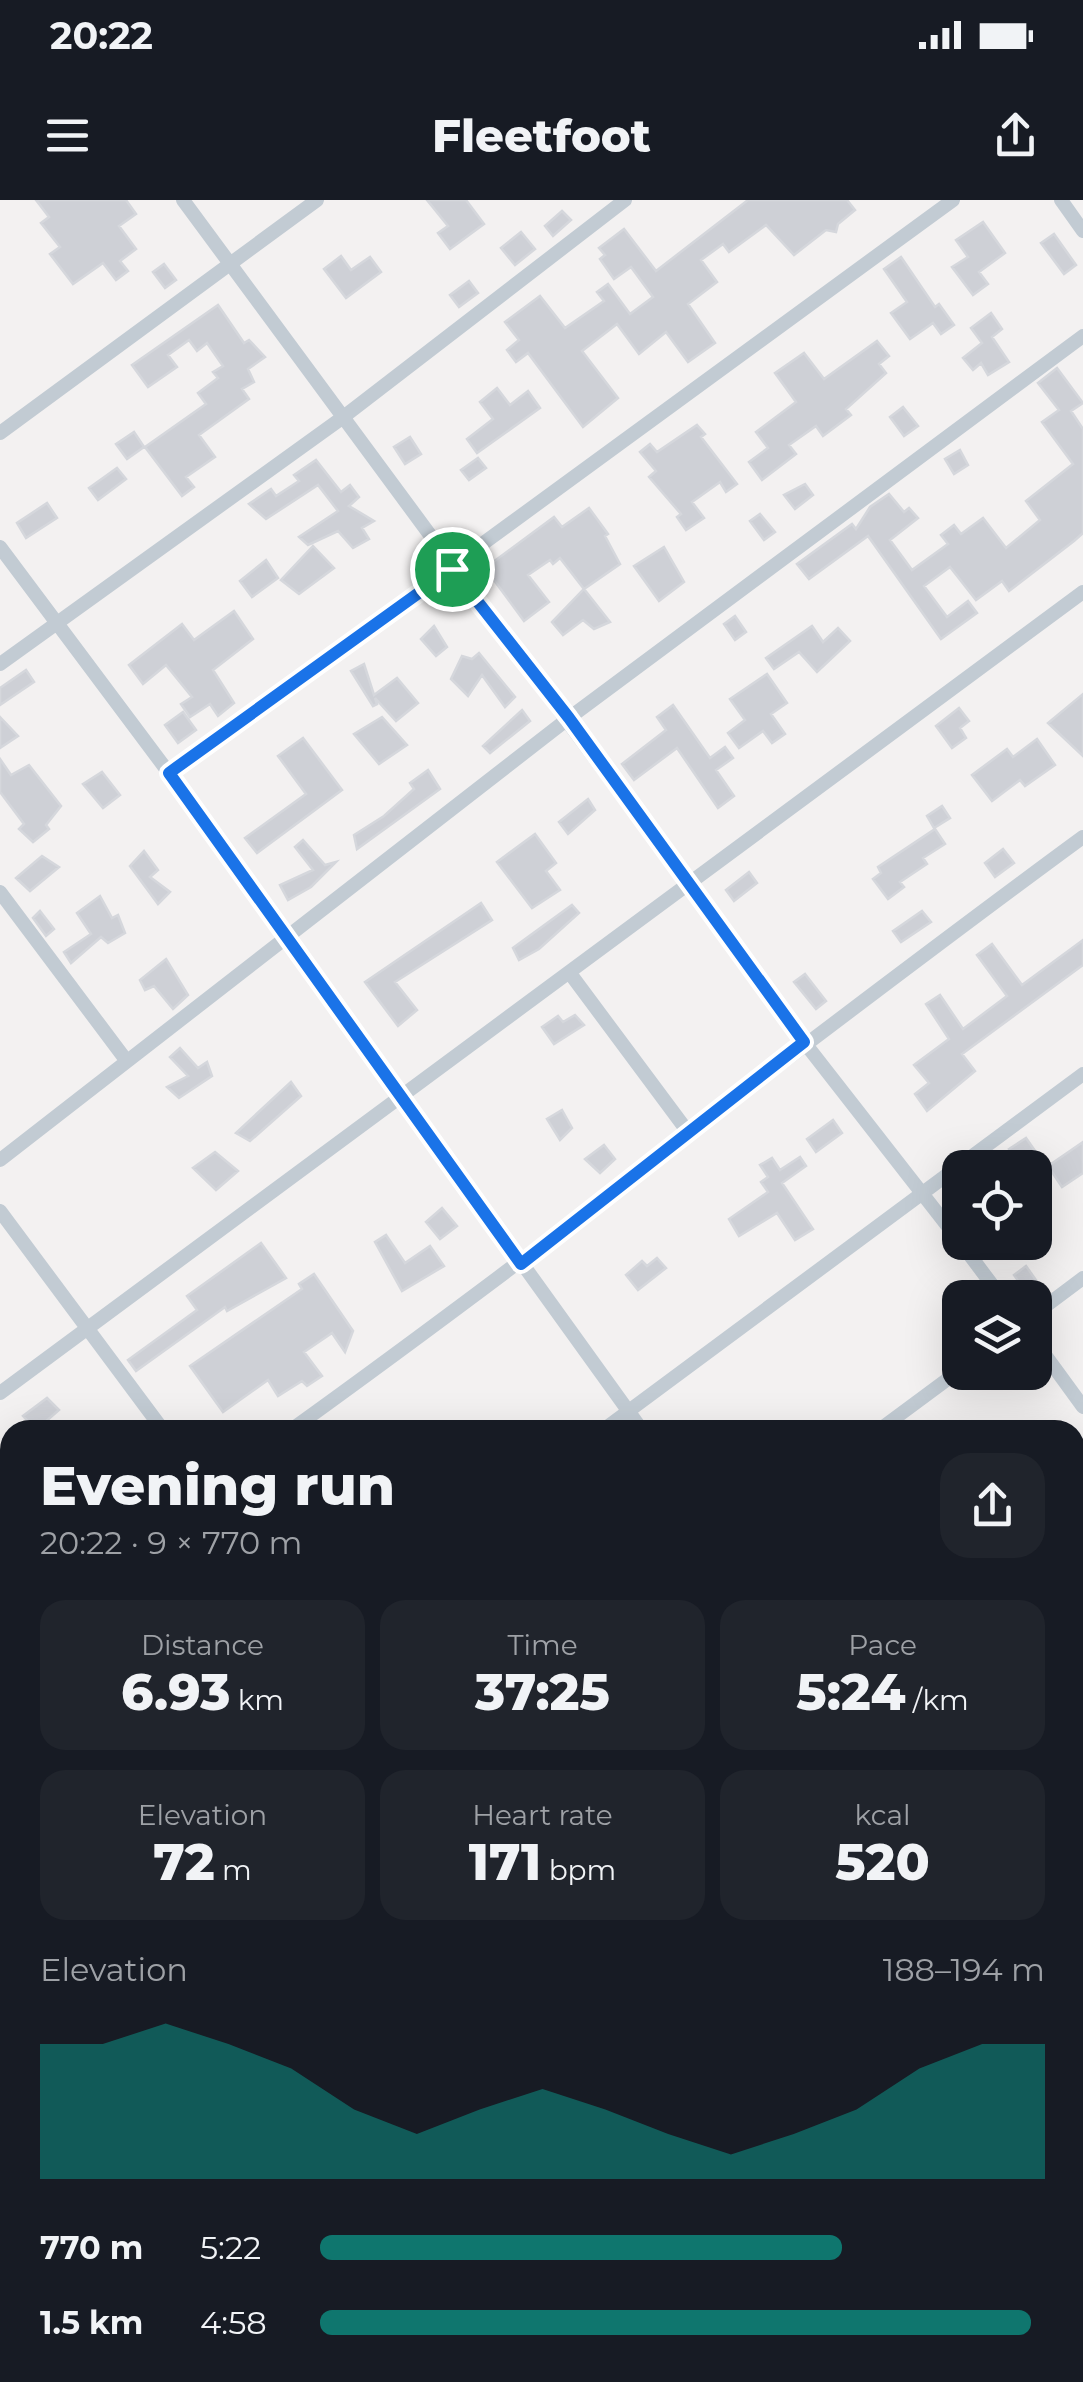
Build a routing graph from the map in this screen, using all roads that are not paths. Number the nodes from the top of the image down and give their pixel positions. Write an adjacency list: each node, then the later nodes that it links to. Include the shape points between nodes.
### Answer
1 (183, 200): 7 (street)
2 (317, 200): 7 (street)
3 (624, 200): 9 (street)
4 (953, 200): 12 (street)
5 (1061, 200): 6 (street)
6 (1083, 230)
7 (230, 263): 9 (street); 10 (street)
8 (1083, 336): 16 (street)
9 (342, 418): 12 (street); 14 (street)
10 (0, 433)
11 (0, 548): 14 (street)
12 (452, 569): 16 (street); 17 (street)
13 (1083, 592): 19 (street)
14 (58, 623): 15 (street); 17 (street)
15 (0, 664)
16 (569, 718): 19 (street); 21 (street)
17 (169, 773): 21 (street)
18 (1083, 836): 23 (street)
19 (692, 884): 22 (street); 23 (street)
20 (0, 892): 24 (street)
21 (286, 934): 24 (street); 26 (street)
22 (569, 972): 26 (street); 27 (street)
23 (804, 1042): 27 (street); 29 (street)
24 (126, 1060): 28 (street)
25 (1083, 1074): 29 (street)
26 (401, 1096): 32 (street); 35 (street)
27 (688, 1132): 32 (street)
28 (0, 1160)
29 (923, 1194): 31 (street); 40 (street)
30 (0, 1211): 35 (street)
31 (942, 1219)
32 (521, 1264): 40 (street); 42 (street)
33 (1083, 1278): 34 (street)
34 (1052, 1301)
35 (85, 1328): 38 (street); 41 (street)
36 (1052, 1365): 39 (street)
37 (942, 1383): 45 (street)
38 (0, 1393)
39 (1083, 1408)
40 (628, 1412): 43 (street); 44 (street)
41 (155, 1420)
42 (305, 1420)
43 (616, 1420)
44 (634, 1420)
45 (892, 1420)

